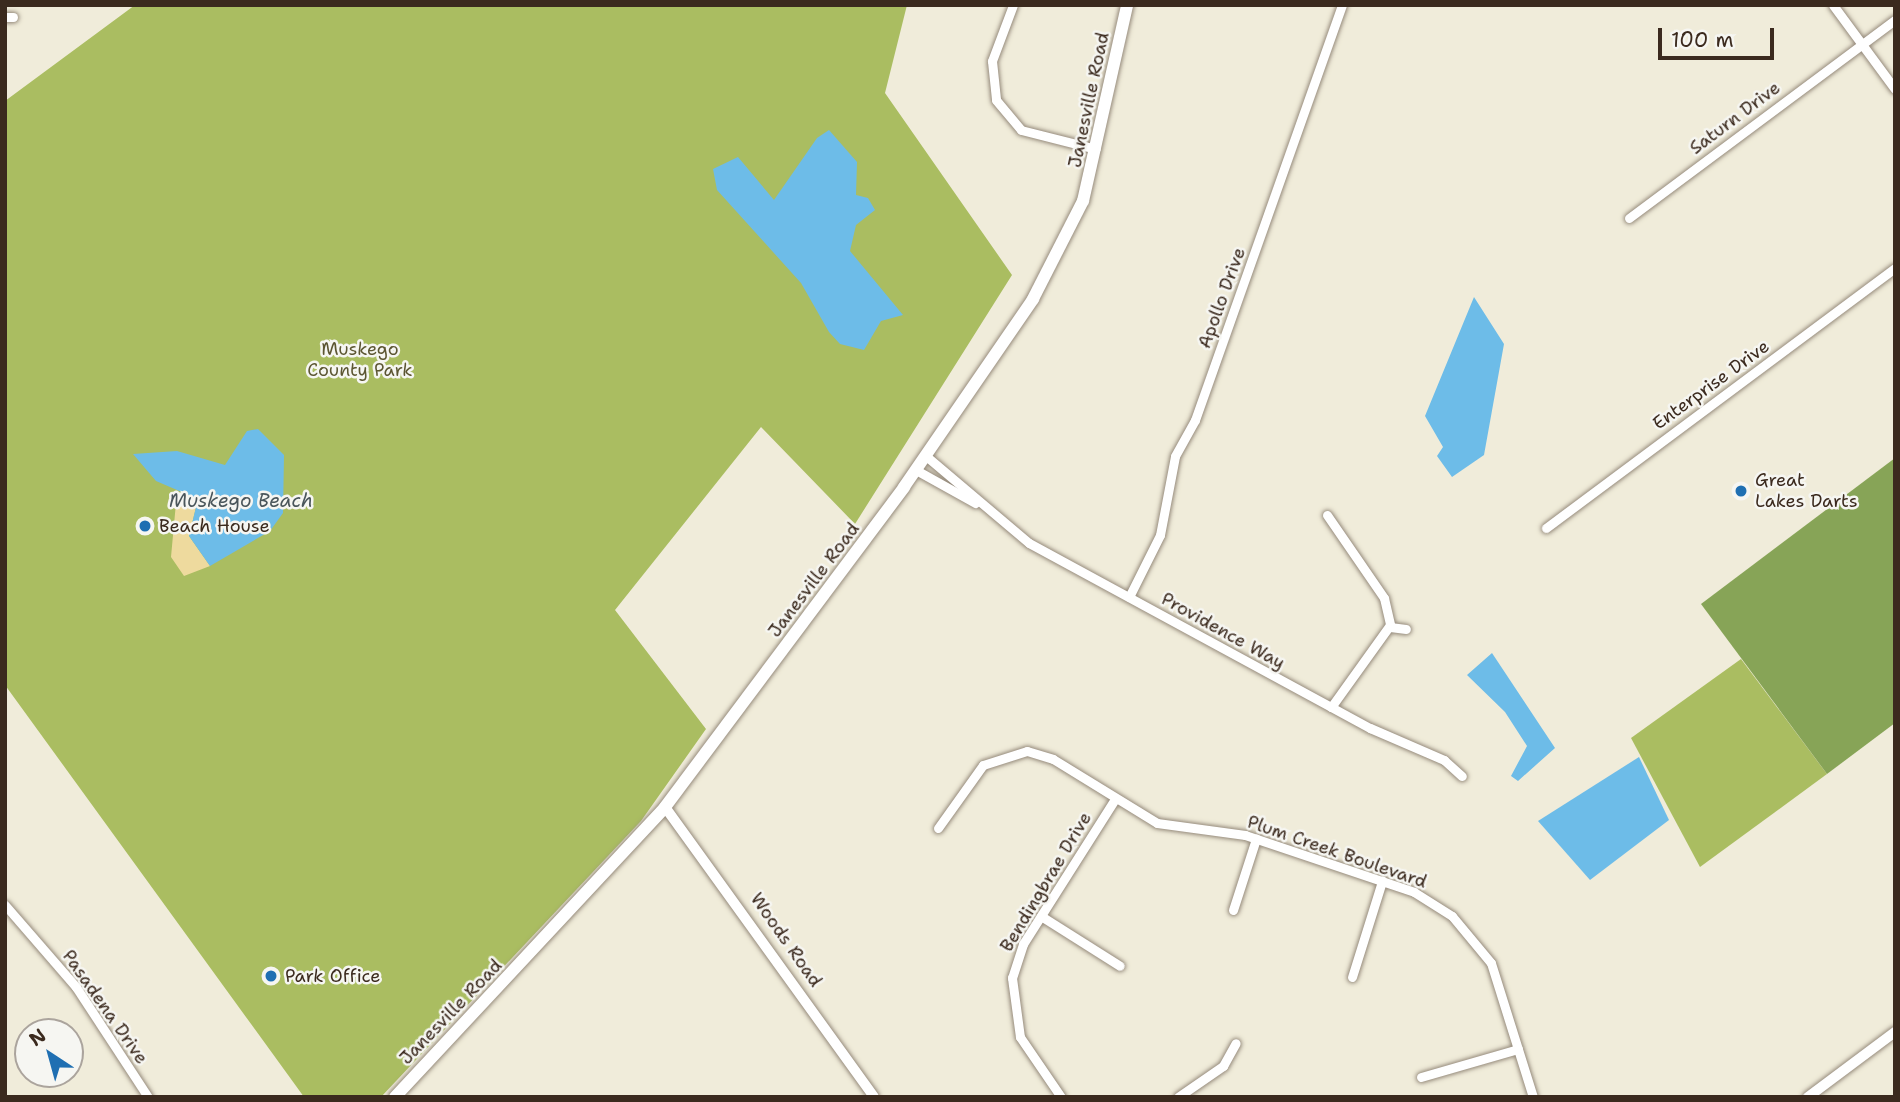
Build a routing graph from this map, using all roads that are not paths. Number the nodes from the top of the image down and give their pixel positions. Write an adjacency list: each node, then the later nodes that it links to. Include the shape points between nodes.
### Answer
1 (1013, 5): 8 (street, via 990,75 1003,113 1035,136)
2 (1127, 5): 8 (main road, Janesville Road)
3 (1342, 5): 16 (street, Apollo Drive, via 1195,420 1175,456 1160,535)
4 (1833, 5): 6 (street)
5 (1895, 20): 6 (street, Saturn Drive)
6 (1862, 43): 7 (street); 9 (street, Saturn Drive)
7 (1895, 89)
8 (1096, 149): 11 (main road, Janesville Road, via 1083,201 1055,263)
9 (1629, 218)
10 (1895, 268): 15 (street, Enterprise Drive)
11 (926, 456): 12 (main road, Janesville Road); 13 (street, Providence Way)
12 (916, 470): 13 (street, Providence Way); 22 (main road, Janesville Road)
13 (975, 503): 16 (street, Providence Way, via 1029,543)
14 (1327, 515): 17 (street, via 1384,598)
15 (1546, 528)
16 (1129, 597): 19 (street, Providence Way)
17 (1390, 628): 18 (street); 19 (street)
18 (1406, 629)
19 (1331, 707): 20 (street, Providence Way, via 1444,760)
20 (1462, 776)
21 (1115, 799): 23 (street, Plum Creek Boulevard, via 1042,754 1013,751 983,765); 24 (street, Plum Creek Boulevard, via 1171,827); 28 (street, Bendingbrae Drive)
22 (665, 807): 36 (main road, Janesville Road); 37 (street, Woods Road)
23 (938, 828)
24 (1256, 839): 25 (street, Plum Creek Boulevard); 27 (street)
25 (1382, 881): 30 (street); 33 (street, Plum Creek Boulevard, via 1443,909 1474,939 1497,977)
26 (5, 905): 35 (street, Pasadena Drive, via 76,987)
27 (1233, 910)
28 (1041, 916): 29 (street); 38 (street, Bendingbrae Drive, via 1018,954 1011,1002 1020,1037)
29 (1120, 966)
30 (1352, 977)
31 (1895, 1032): 41 (street)
32 (1236, 1043): 39 (street, via 1223,1066)
33 (1518, 1049): 34 (street); 40 (street, Plum Creek Boulevard)
34 (1421, 1077)
35 (149, 1097)
36 (395, 1097)
37 (874, 1097)
38 (1061, 1097)
39 (1178, 1097)
40 (1533, 1097)
41 (1808, 1097)

